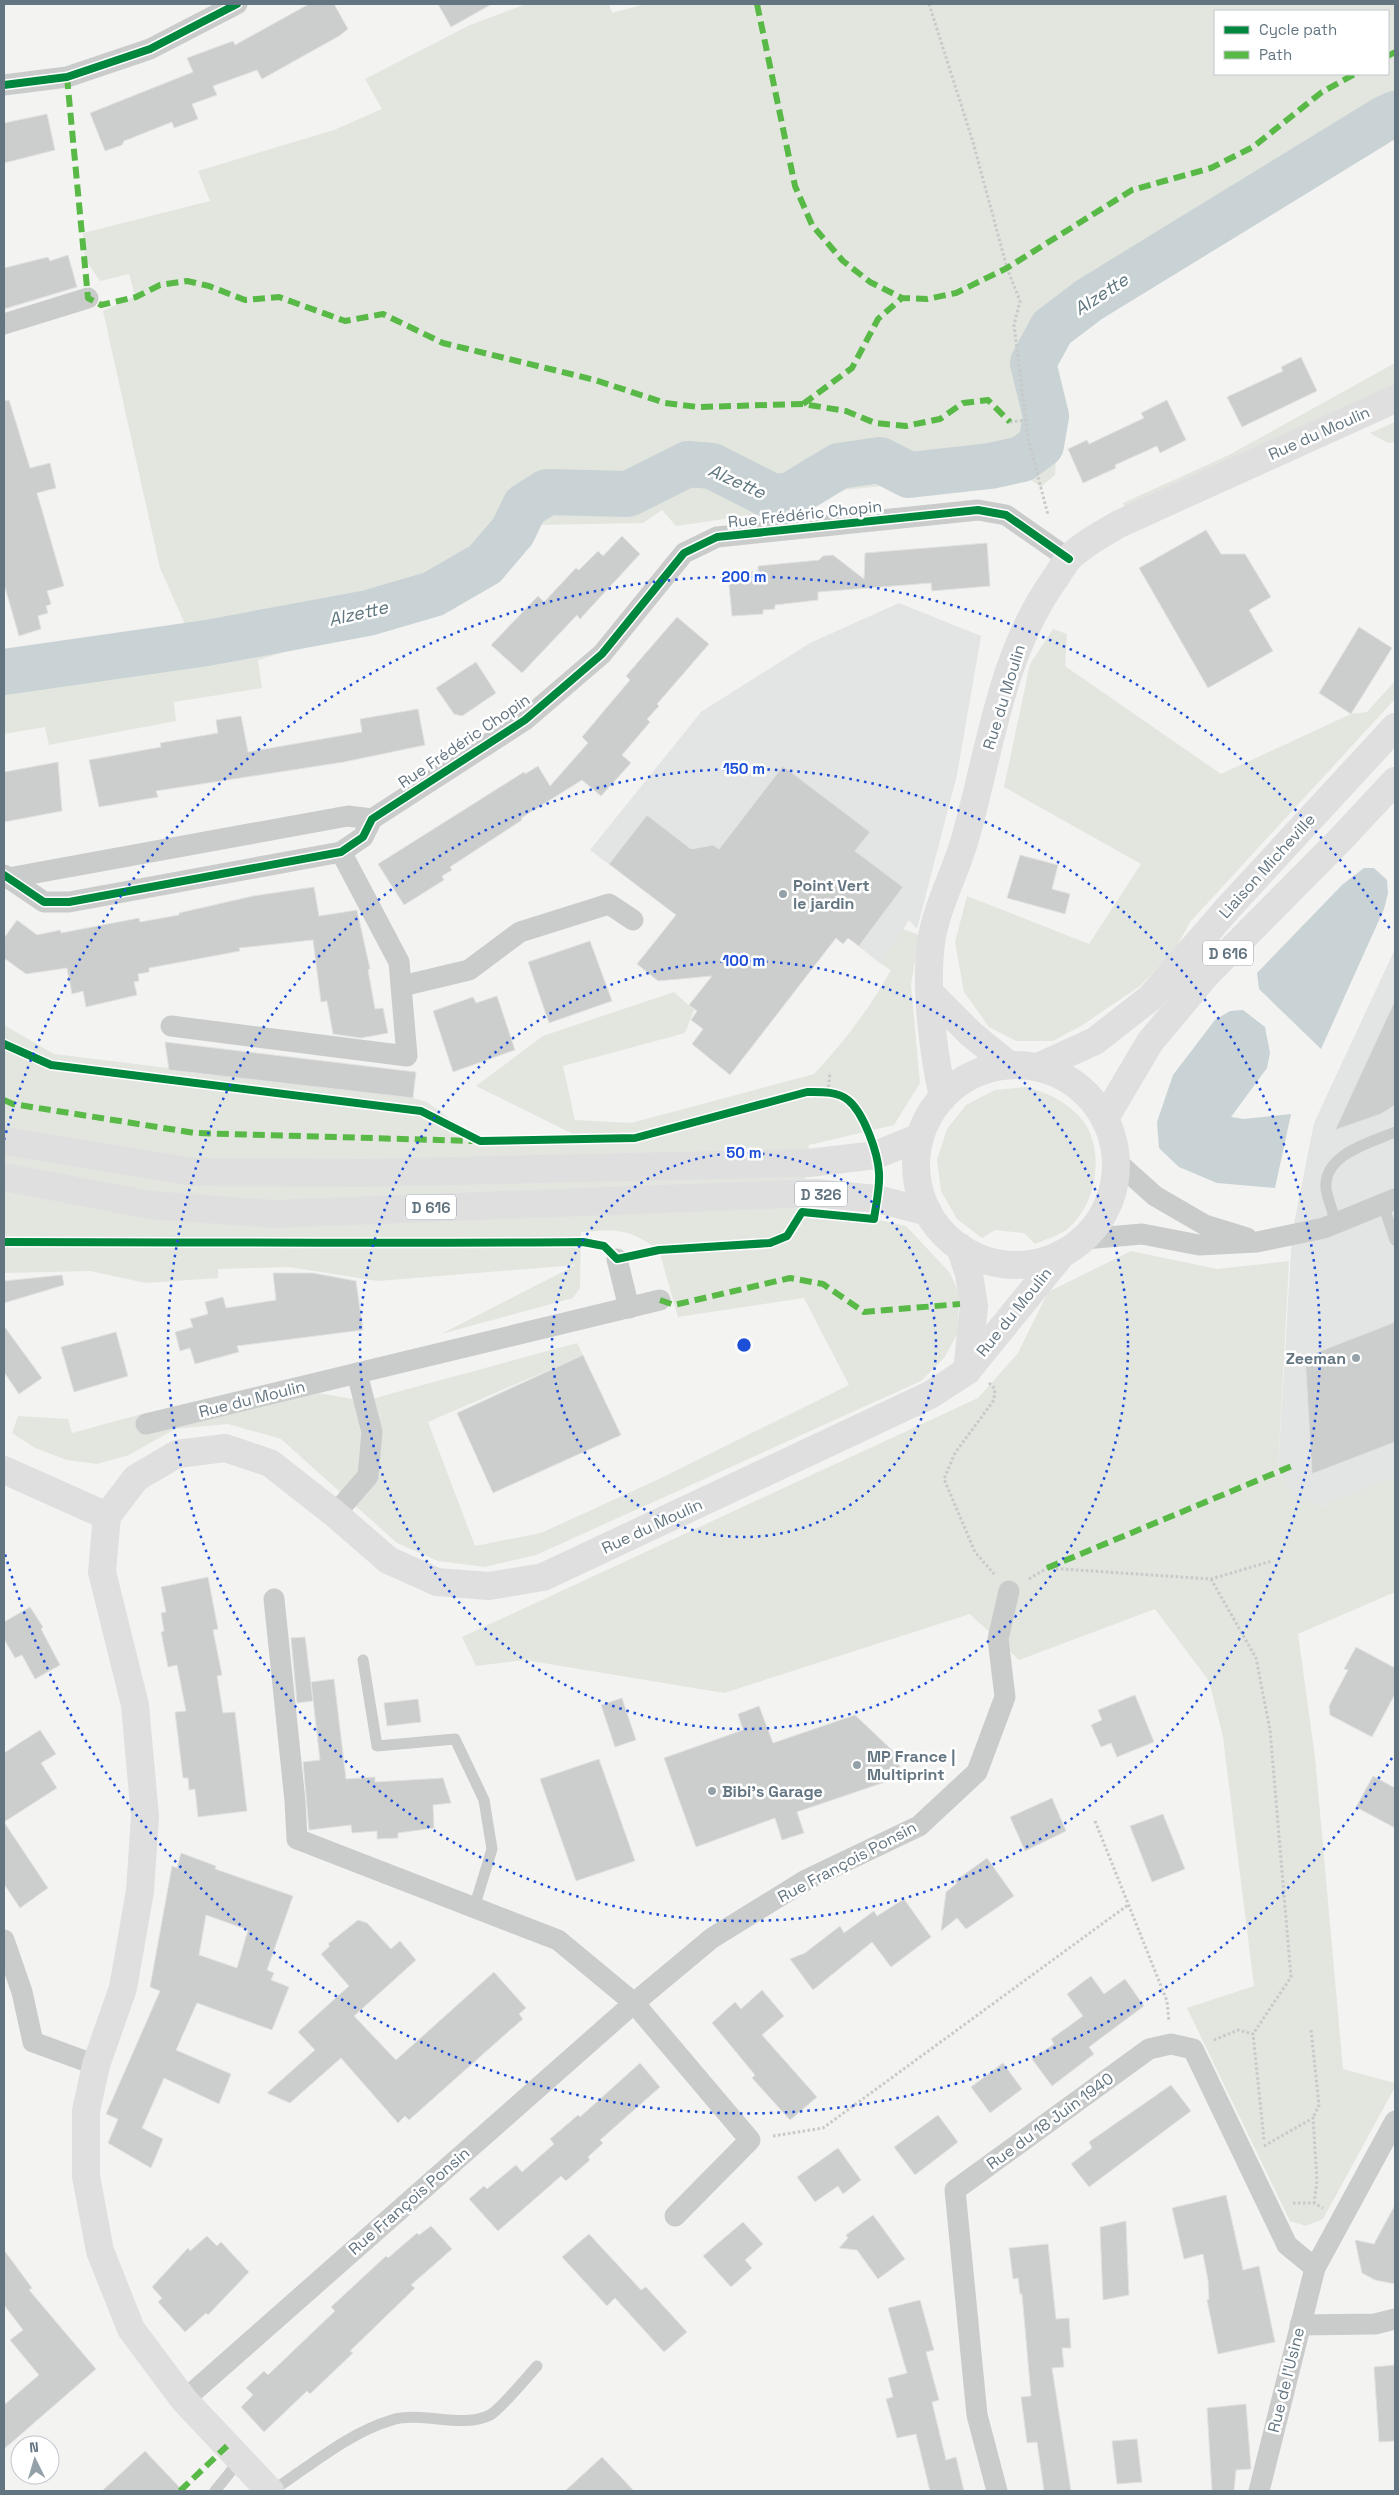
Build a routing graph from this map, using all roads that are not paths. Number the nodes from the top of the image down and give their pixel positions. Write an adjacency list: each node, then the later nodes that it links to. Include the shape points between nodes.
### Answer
1 (237, 4): 2 (street, via 150,49 67,77)
2 (4, 85)
3 (88, 298): 4 (street)
4 (4, 324)
5 (1395, 399): 6 (main road, Rue du Moulin, via 1119,524)
6 (1069, 559): 9 (street, Rue Frédéric Chopin, via 1006,515 978,510 717,537 684,552 602,654 525,720); 14 (main road, Rue du Moulin, via 1041,598 1005,681 964,840 931,943)
7 (1395, 727): 17 (main road, Liaison Micheville / D 616, via 1150,998 1095,1041)
8 (1395, 781): 19 (main road, Liaison Micheville / D 616, via 1206,975 1150,1042)
9 (372, 819): 10 (street, Rue Frédéric Chopin, via 363,837); 11 (street, Rue Frédéric Chopin, via 348,816)
10 (341, 852): 11 (street, Rue Frédéric Chopin, via 69,902 44,902); 13 (street, via 398,962)
11 (6, 876)
12 (633, 920): 13 (street, via 609,904 520,932 469,970)
13 (402, 986): 15 (street, via 407,1056)
14 (931, 994): 16 (main road, via 971,1034); 18 (main road, Rue du Moulin, via 934,1054)
15 (171, 1026)
16 (1009, 1065): 17 (main road); 18 (main road, via 984,1070 962,1081)
17 (1038, 1067): 19 (main road, via 1065,1077 1088,1095)
18 (943, 1097): 21 (main road, via 929,1116)
19 (1105, 1118): 23 (main road)
20 (1395, 1132): 28 (lane, via 1336,1160 1327,1175 1326,1189)
21 (920, 1137): 22 (main road, D 616, via 876,1155 809,1163 364,1173 194,1172); 27 (main road, via 916,1164 920,1191)
22 (4, 1141)
23 (1117, 1162): 29 (main road, via 1113,1190 1102,1216); 31 (street, via 1156,1196 1197,1220)
24 (4, 1177): 25 (main road, D 616, via 150,1206 274,1214)
25 (712, 1195): 27 (main road, D 326, via 814,1193 877,1199)
26 (1389, 1202): 28 (street); 30 (lane)
27 (928, 1212): 32 (main road)
28 (1336, 1223): 31 (street)
29 (1084, 1239): 31 (street, via 1142,1234 1200,1245); 33 (main road)
30 (1395, 1240)
31 (1257, 1242)
32 (960, 1247): 33 (main road, via 972,1255 1002,1264 1033,1264); 37 (main road, Rue du Moulin, via 969,1274)
33 (1062, 1254): 37 (main road, Rue du Moulin)
34 (617, 1259): 36 (street)
35 (660, 1300): 36 (street, Rue du Moulin)
36 (629, 1308): 38 (street, Rue du Moulin)
37 (980, 1373): 41 (main road, Rue du Moulin, via 543,1577 489,1586 438,1582 388,1560)
38 (357, 1374): 39 (street, Rue du Moulin); 41 (street, via 372,1432 368,1476)
39 (146, 1424)
40 (4, 1470): 42 (main road)
41 (335, 1514): 42 (main road, Rue du Moulin, via 270,1462 225,1448 177,1454 136,1478)
42 (107, 1516): 49 (main road, via 102,1572 135,1705 145,1817 140,1891 123,1988)
43 (1009, 1591): 48 (street, Rue François Ponsin, via 998,1639 1005,1697 977,1772 919,1826 806,1880 712,1938)
44 (274, 1599): 46 (street, via 297,1839)
45 (363, 1660): 46 (lane, via 377,1746 455,1739 484,1800 492,1849)
46 (474, 1908): 48 (street, via 558,1940)
47 (4, 1940): 49 (street, via 22,1992 33,2042)
48 (634, 2003): 51 (street, via 750,2140); 56 (street, Rue François Ponsin)
49 (96, 2065): 56 (main road, via 86,2112 86,2176 100,2251 131,2329)
50 (1395, 2121): 52 (street, Rue de l'Usine)
51 (675, 2216)
52 (1315, 2268): 54 (street, Rue de l'Usine); 60 (street, Rue du 18 Juin 1940, via 1287,2245 1193,2049 1171,2044 1149,2049 955,2190 977,2416)
53 (1395, 2319): 54 (street, via 1375,2324)
54 (1300, 2325): 61 (street, Rue de l'Usine)
55 (537, 2366): 59 (lane, via 490,2415 469,2420 394,2419 362,2430)
56 (184, 2400): 57 (main road)
57 (240, 2460): 58 (lane); 59 (main road)
58 (215, 2491)
59 (271, 2491)
60 (997, 2491)
61 (1259, 2491)

